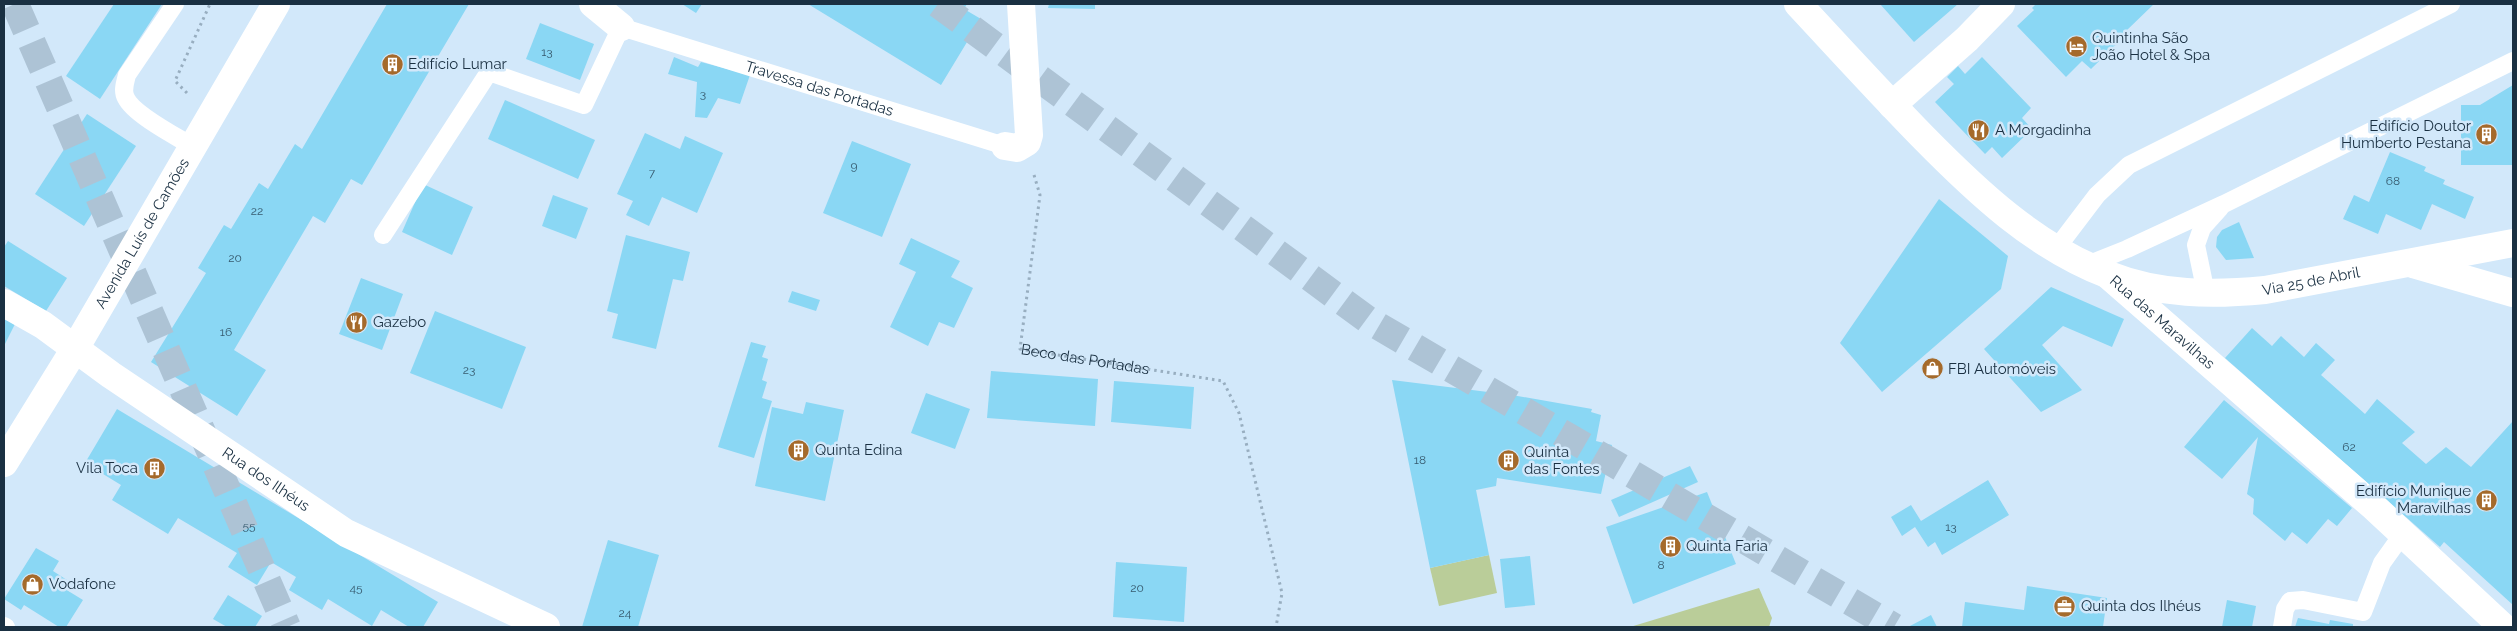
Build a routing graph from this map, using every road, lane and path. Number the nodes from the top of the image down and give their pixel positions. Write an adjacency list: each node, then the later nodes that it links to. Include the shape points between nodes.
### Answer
1 (175, 4): 13 (lane, via 127,75 124,88 126,99 142,115)
2 (210, 4): 11 (path, via 175,81)
3 (276, 4): 13 (street, Avenida Luís de Camões)
4 (593, 4): 9 (street, Travessa das Portadas)
5 (1021, 4): 14 (street, via 1029,135 1027,142)
6 (1798, 4): 12 (street, Rua das Maravilhas)
7 (2001, 4): 12 (street)
8 (2451, 4): 18 (lane, via 2129,165 2097,195)
9 (620, 27): 14 (lane, Travessa das Portadas); 16 (lane, via 584,105 490,72)
10 (2513, 61): 15 (lane)
11 (187, 94)
12 (1892, 106): 18 (street, Rua das Maravilhas, via 1992,204)
13 (192, 146): 24 (street, Avenida Luís de Camões)
14 (1011, 147): 28 (path, Beco das Portadas, via 1034,175 1040,195 1020,349 1223,382 1239,413 1282,593)
15 (2224, 204): 20 (lane, via 2127,249); 21 (lane, via 2202,228 2196,245)
16 (383, 235)
17 (2513, 243): 19 (street, Via 25 de Abril)
18 (2056, 249): 20 (street, Rua das Maravilhas)
19 (2409, 263): 21 (street, Via 25 de Abril, via 2266,290); 22 (street)
20 (2098, 270): 21 (street, Via 25 de Abril, via 2170,290); 26 (street, Rua das Maravilhas, via 2374,507)
21 (2206, 293)
22 (2513, 293)
23 (4, 304): 24 (street, Rua dos Ilhéus)
24 (76, 347): 25 (street, Avenida Luís de Camões); 27 (street, Rua dos Ilhéus, via 111,375 346,533)
25 (4, 463)
26 (2402, 535): 29 (lane, via 2382,562 2363,612 2303,600 2290,602); 30 (street, Rua das Maravilhas)
27 (546, 627)
28 (1276, 627)
29 (2282, 627)
30 (2503, 627)

